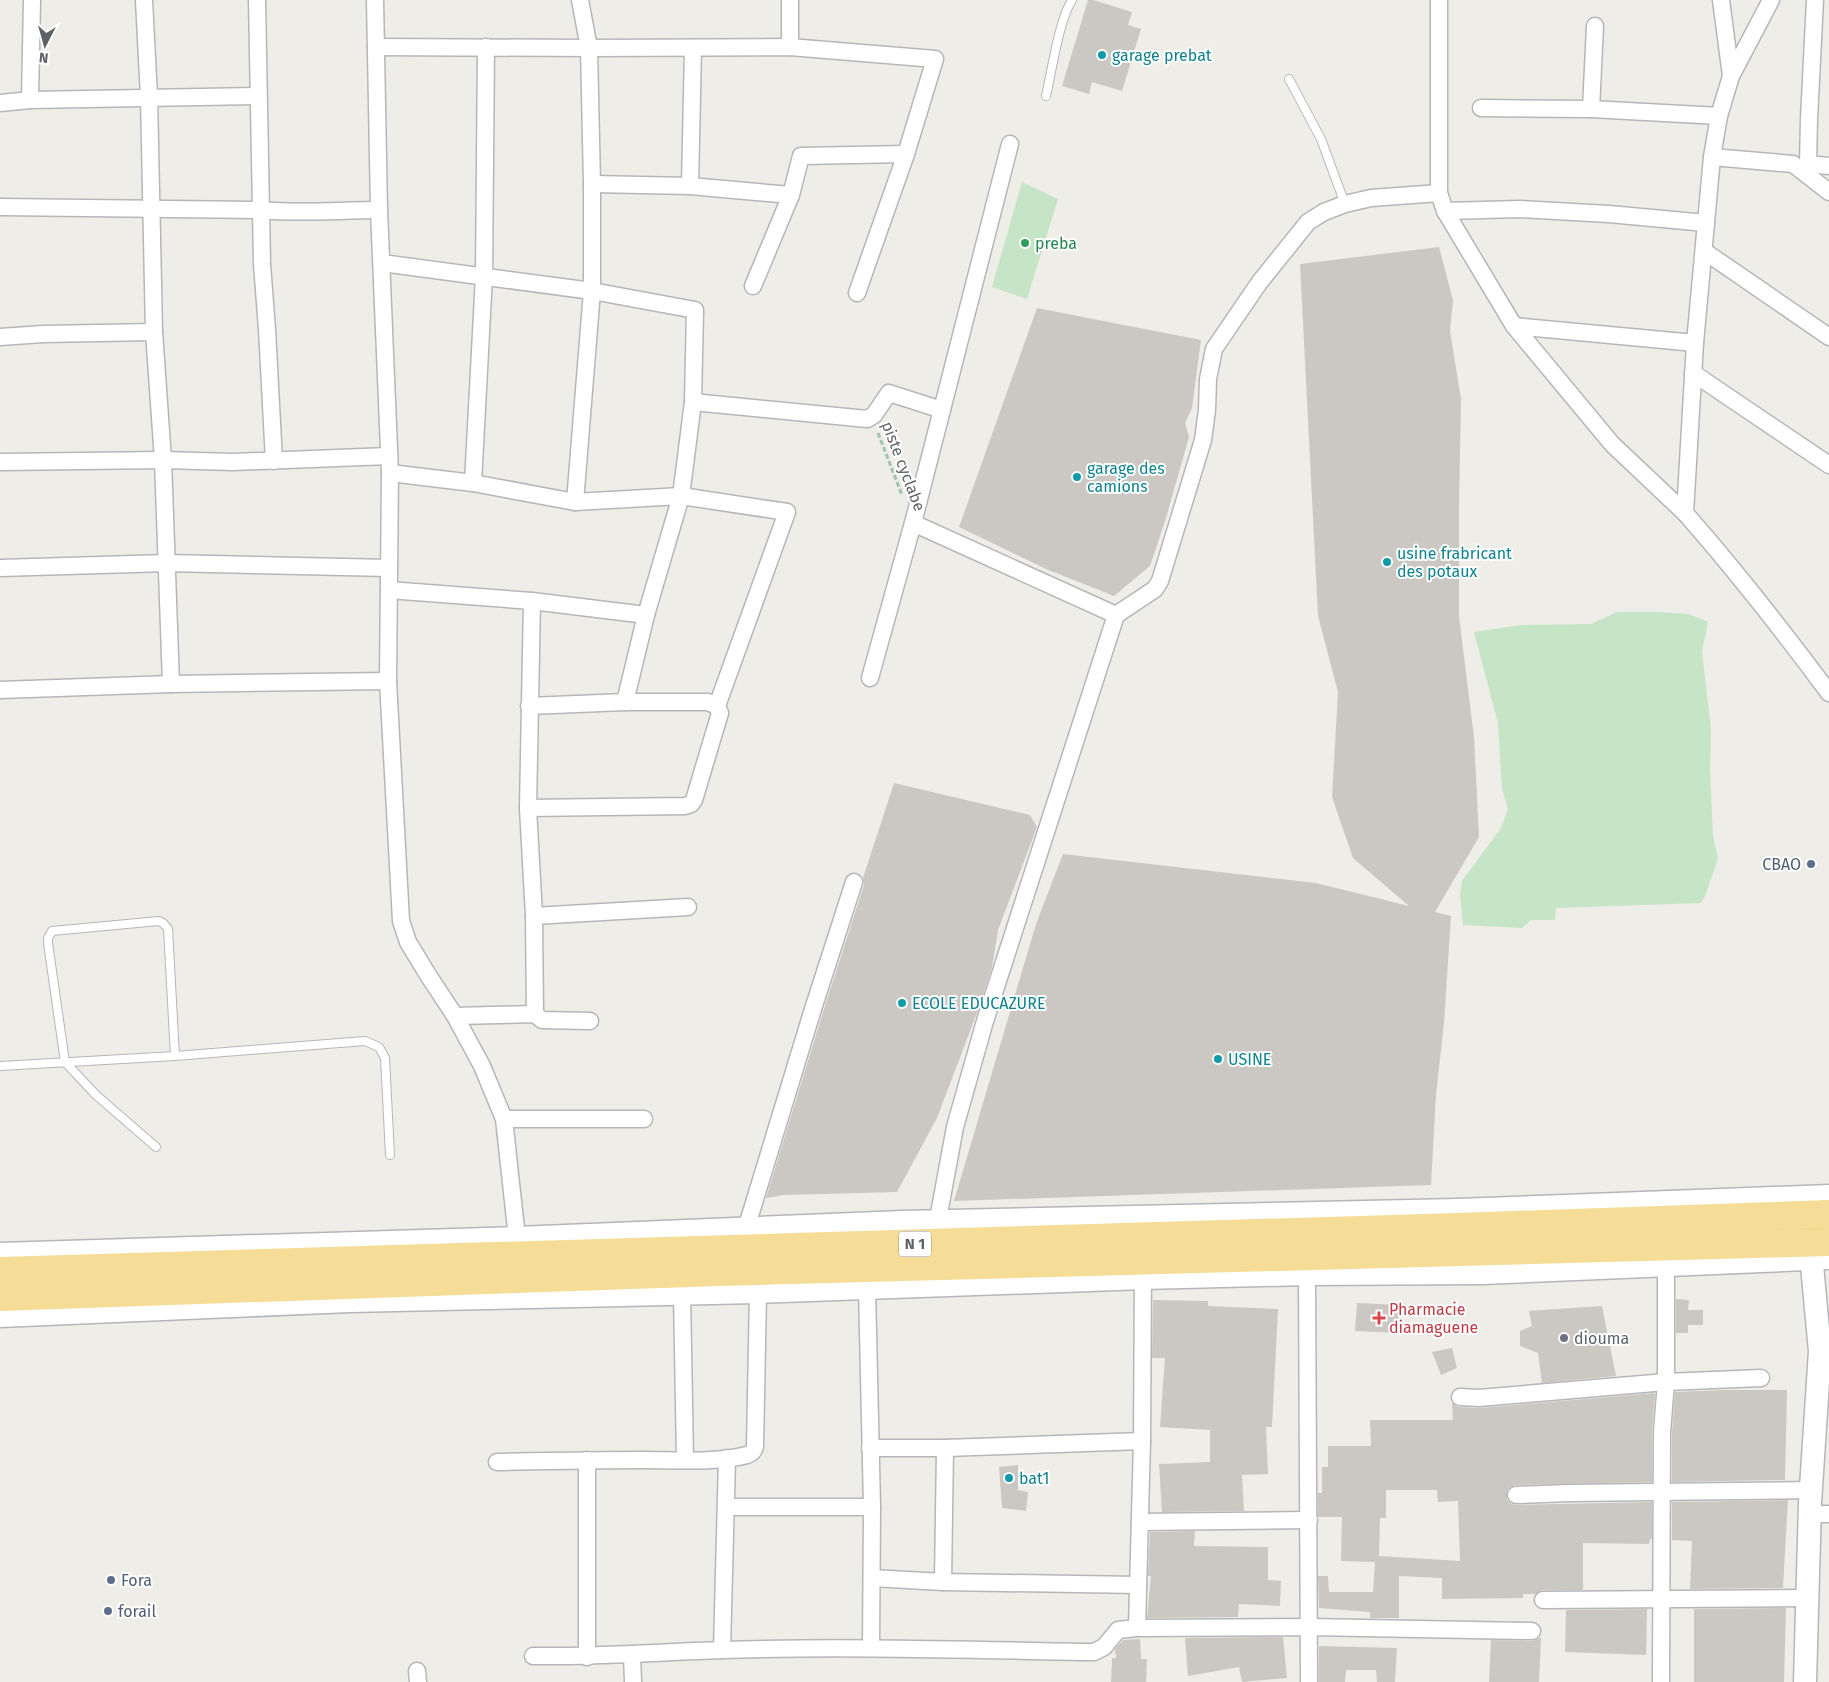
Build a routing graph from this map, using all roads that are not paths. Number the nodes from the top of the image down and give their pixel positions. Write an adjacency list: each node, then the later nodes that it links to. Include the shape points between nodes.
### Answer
1 (32, 0): 23 (street)
2 (144, 0): 22 (street)
3 (257, 0): 20 (street)
4 (375, 0): 13 (street)
5 (580, 0): 16 (street)
6 (790, 0): 15 (street)
7 (1072, 0): 21 (lane, via 1062,27)
8 (1439, 0): 36 (street)
9 (1721, 0): 18 (street)
10 (1771, 0): 18 (street)
11 (1815, 0): 31 (street, via 1809,119)
12 (1595, 26): 26 (street)
13 (376, 47): 14 (street); 42 (street)
14 (486, 47): 16 (street); 47 (street)
15 (790, 47): 17 (street); 29 (street, via 935,59)
16 (590, 48): 17 (street); 33 (street)
17 (693, 48): 34 (street)
18 (1732, 76): 27 (street)
19 (1289, 79): 38 (lane, via 1322,140)
20 (258, 96): 22 (street); 41 (street)
21 (1046, 96)
22 (149, 97): 23 (street); 40 (street)
23 (30, 100): 24 (street)
24 (0, 103)
25 (1481, 108): 26 (street)
26 (1591, 109): 27 (street)
27 (1719, 116): 30 (street)
28 (1010, 144): 58 (street)
29 (906, 154): 37 (street, via 802,156); 50 (street)
30 (1712, 157): 31 (street); 44 (street)
31 (1800, 164): 32 (street); 35 (street)
32 (1829, 166)
33 (592, 184): 34 (street); 49 (street)
34 (690, 186): 37 (street)
35 (1829, 192)
36 (1439, 193): 38 (street, via 1371,198); 43 (street)
37 (791, 195): 48 (street)
38 (1345, 204): 76 (street, via 1308,222 1259,282 1214,349 1203,440 1160,581 1155,589)
39 (0, 207): 40 (street)
40 (152, 209): 41 (street); 52 (street)
41 (261, 210): 42 (street, via 299,213); 61 (street)
42 (379, 210): 46 (street)
43 (1445, 211): 44 (street, via 1610,214); 51 (street)
44 (1706, 223): 45 (street)
45 (1704, 251): 53 (street); 55 (street)
46 (382, 263): 47 (street); 59 (street)
47 (484, 276): 49 (street); 65 (street)
48 (754, 286)
49 (592, 291): 57 (street, via 695,310); 67 (street)
50 (857, 293)
51 (1514, 326): 55 (street); 68 (street, via 1612,444)
52 (154, 332): 54 (street); 60 (street)
53 (1829, 337)
54 (0, 338)
55 (1695, 343): 56 (street)
56 (1693, 373): 63 (street); 68 (street)
57 (692, 402): 58 (street, via 867,419 872,417 889,393); 66 (street)
58 (942, 410): 69 (street)
59 (389, 456): 61 (street); 64 (street)
60 (163, 460): 61 (street); 62 (street); 70 (street)
61 (274, 461)
62 (0, 462)
63 (1829, 465)
64 (390, 474): 65 (street); 72 (street)
65 (473, 483): 67 (street)
66 (681, 496): 67 (street); 75 (street); 84 (street, via 786,512)
67 (575, 502)
68 (1685, 513): 81 (street, via 1760,601)
69 (913, 523): 76 (street); 77 (street)
70 (166, 563): 71 (street); 72 (street); 79 (street)
71 (0, 568)
72 (390, 568): 73 (street)
73 (390, 590): 74 (street); 78 (street)
74 (532, 601): 75 (street); 83 (street)
75 (646, 614): 82 (street)
76 (1116, 615): 101 (street, via 985,1021 955,1127)
77 (870, 678)
78 (388, 681): 79 (street); 90 (street, via 400,921 408,942)
79 (171, 684): 80 (street)
80 (0, 690)
81 (1829, 693)
82 (625, 702): 83 (street); 84 (street, via 708,702)
83 (529, 706): 85 (street)
84 (717, 706): 85 (street, via 720,713 691,804)
85 (528, 808): 88 (street)
86 (854, 882): 100 (street)
87 (688, 907): 88 (street)
88 (534, 916): 89 (street)
89 (535, 1014): 90 (street); 91 (street, via 542,1020)
90 (455, 1016): 95 (street, via 482,1066)
91 (590, 1021)
92 (175, 1056): 93 (lane); 93 (lane, via 168,929 158,921 52,931 48,943); 98 (lane, via 365,1041 380,1048 386,1058)
93 (65, 1062): 94 (lane); 97 (lane, via 96,1095)
94 (0, 1066)
95 (504, 1119): 96 (street); 102 (street)
96 (644, 1120)
97 (156, 1147)
98 (390, 1155)
99 (1819, 1205): 101 (highway, N 1, via 1457,1219)
100 (746, 1229): 101 (street, via 902,1222); 102 (street)
101 (935, 1233): 107 (highway, N 1)
102 (517, 1238): 104 (street)
103 (1820, 1250): 105 (highway, N 1); 124 (street, via 1820,1350)
104 (0, 1254)
105 (1666, 1256): 106 (highway, N 1); 108 (street, via 1483,1273); 115 (street)
106 (1143, 1270): 108 (street); 109 (street); 112 (highway, N 1, via 710,1272); 117 (street)
107 (0, 1271)
108 (1307, 1274): 130 (street)
109 (867, 1288): 110 (street); 118 (street)
110 (758, 1292): 111 (street); 120 (street, via 755,1447 749,1454)
111 (682, 1293): 113 (street, via 350,1301); 122 (street)
112 (0, 1297)
113 (0, 1316)
114 (1761, 1378): 115 (street)
115 (1666, 1382): 116 (street); 125 (street)
116 (1460, 1397)
117 (1142, 1441): 119 (street); 131 (street)
118 (870, 1448): 119 (street); 128 (street)
119 (945, 1448): 133 (street)
120 (727, 1458): 122 (street); 127 (street)
121 (587, 1460): 122 (street); 123 (street); 145 (street)
122 (685, 1460)
123 (497, 1462)
124 (1811, 1490): 125 (street); 129 (street)
125 (1662, 1491): 126 (street); 135 (street)
126 (1516, 1495)
127 (726, 1507): 128 (street); 142 (street)
128 (872, 1507): 132 (street)
129 (1819, 1514): 136 (street)
130 (1308, 1520): 131 (street); 138 (street)
131 (1140, 1522): 134 (street)
132 (872, 1578): 133 (street); 141 (street)
133 (943, 1582): 134 (street)
134 (1138, 1585): 139 (street)
135 (1662, 1598): 136 (street); 137 (street); 148 (street)
136 (1807, 1598): 149 (street)
137 (1543, 1600)
138 (1309, 1627): 139 (street); 140 (street); 147 (street)
139 (1137, 1628): 141 (street, via 1118,1630 1104,1647 1094,1652)
140 (1532, 1631)
141 (870, 1648): 142 (street)
142 (722, 1650): 143 (street)
143 (632, 1655): 145 (street); 146 (street)
144 (534, 1656): 145 (street)
145 (587, 1657)
146 (633, 1682)
147 (1309, 1682)
148 (1660, 1682)
149 (1805, 1682)

